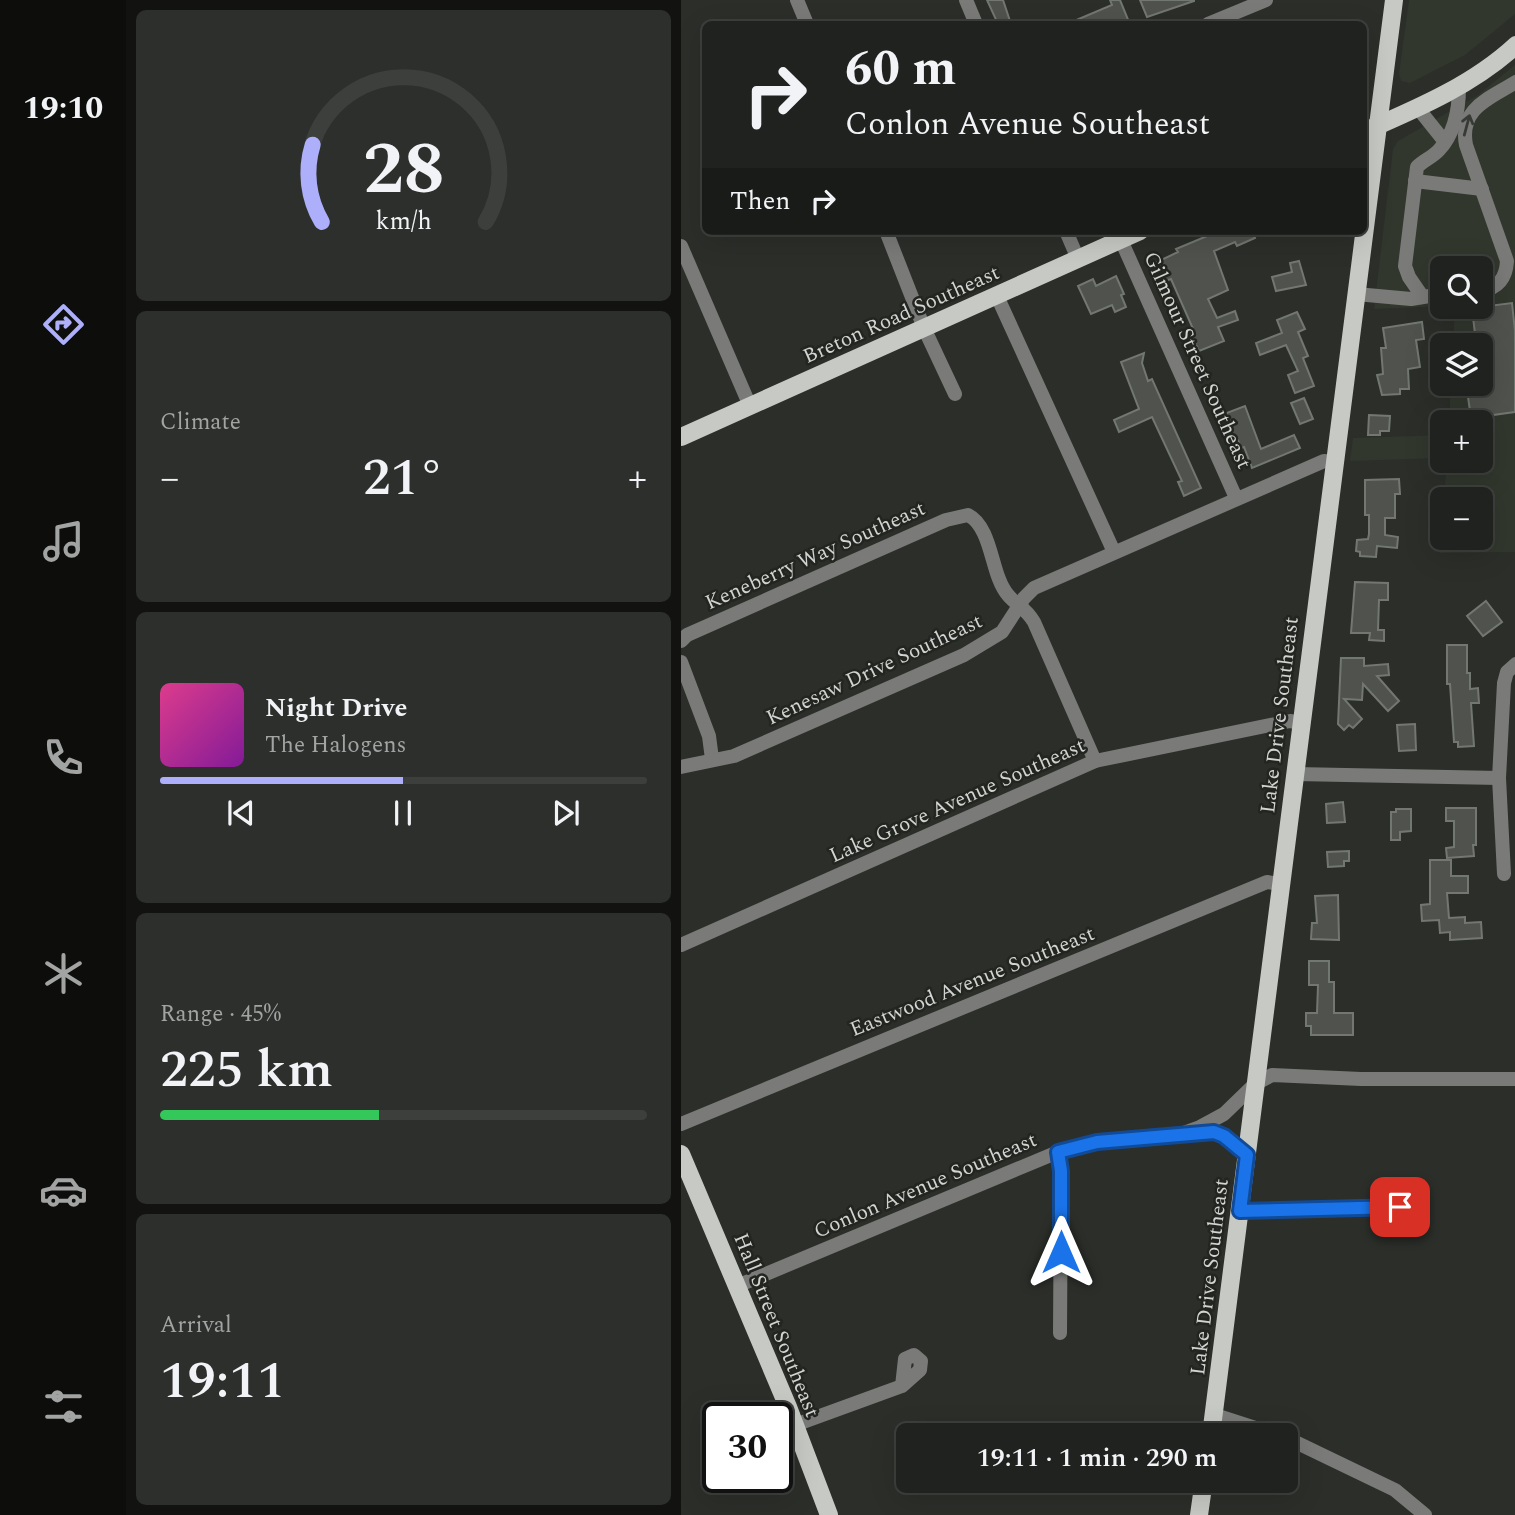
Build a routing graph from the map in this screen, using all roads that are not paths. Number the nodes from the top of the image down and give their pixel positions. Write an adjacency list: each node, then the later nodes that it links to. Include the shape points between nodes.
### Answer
1 (797, 0): 5 (street)
2 (966, 0): 6 (street)
3 (1266, 0): 7 (street)
4 (1394, 0): 12 (main road, Lake Drive Southeast)
5 (806, 21)
6 (975, 21)
7 (1215, 21)
8 (1515, 45): 10 (main road)
9 (1515, 82): 16 (street, one-way to 9, via 1466,145 1466,120 1475,108)
10 (1459, 87): 11 (main road); 13 (street, via 1455,120)
11 (1417, 107): 12 (main road); 13 (street)
12 (1371, 129): 14 (main road, Lake Drive Southeast)
13 (1445, 142): 15 (street, via 1420,164)
14 (1367, 173)
15 (1415, 181): 16 (street); 28 (street, via 1405,266)
16 (1482, 188): 24 (street, via 1507,261 1501,281)
17 (888, 235): 29 (street)
18 (1068, 235): 23 (street)
19 (1132, 235): 21 (main road, Breton Road Southeast)
20 (1361, 235): 25 (main road, Lake Drive Southeast)
21 (1121, 240): 23 (main road, Breton Road Southeast); 34 (street, Gilmour Street Southeast)
22 (681, 246): 31 (street)
23 (1078, 259): 27 (main road, Breton Road Southeast)
24 (1493, 287)
25 (1356, 294): 28 (street); 33 (main road, Lake Drive Southeast)
26 (1430, 295): 28 (street)
27 (997, 296): 29 (main road, Breton Road Southeast); 35 (street)
28 (1422, 296)
29 (924, 328): 30 (street); 31 (main road, Breton Road Southeast)
30 (955, 394)
31 (750, 406): 32 (main road, Breton Road Southeast)
32 (681, 437)
33 (1334, 462): 34 (street, Kenesaw Drive Southeast, via 1324,461); 40 (main road, Lake Drive Southeast)
34 (1236, 498): 35 (street, Kenesaw Drive Southeast)
35 (1114, 552): 36 (street, Kenesaw Drive Southeast, via 1034,588)
36 (1021, 607): 37 (street, Keneberry Way Southeast, via 1008,599 980,526 968,515 946,520); 41 (street, Kenesaw Drive Southeast, via 1002,632 964,655 734,756); 42 (street, via 1034,622)
37 (681, 641)
38 (681, 662): 41 (street, via 709,736)
39 (1515, 664): 45 (street, via 1504,683)
40 (1301, 723): 42 (street, Lake Grove Avenue Southeast, via 1290,721); 44 (main road, Lake Drive Southeast)
41 (711, 759): 43 (street, Kenesaw Drive Southeast)
42 (1095, 761): 49 (street, Lake Grove Avenue Southeast)
43 (681, 767)
44 (1295, 774): 45 (street); 48 (main road, Lake Drive Southeast)
45 (1499, 778): 46 (street)
46 (1509, 839): 47 (street)
47 (1504, 874)
48 (1281, 884): 51 (main road, Lake Drive Southeast); 52 (street, Eastwood Avenue Southeast, via 1267,882)
49 (681, 945)
50 (1515, 1079): 51 (street, via 1272,1074)
51 (1255, 1084): 53 (street, Conlon Avenue Southeast, via 1224,1114); 56 (main road, Lake Drive Southeast)
52 (681, 1124)
53 (1175, 1136): 54 (street, Conlon Avenue Southeast, via 1097,1142); 56 (street, Conlon Avenue Southeast, via 1214,1132)
54 (1058, 1152): 59 (street, Conlon Avenue Southeast); 60 (street)
55 (681, 1154): 59 (main road, Hall Street Southeast)
56 (1247, 1155): 58 (main road, Lake Drive Southeast)
57 (1400, 1207): 58 (street)
58 (1240, 1211): 62 (main road, Lake Drive Southeast)
59 (737, 1286): 65 (main road, Hall Street Southeast)
60 (1060, 1333)
61 (903, 1386): 65 (street)
62 (1215, 1415): 63 (main road, Lake Drive Southeast); 64 (street)
63 (1213, 1423)
64 (1240, 1423)
65 (795, 1425): 68 (main road, Hall Street Southeast)
66 (1298, 1443): 70 (street, via 1395,1490)
67 (1202, 1493): 69 (main road)
68 (829, 1515)
69 (1199, 1515)
70 (1425, 1515)

